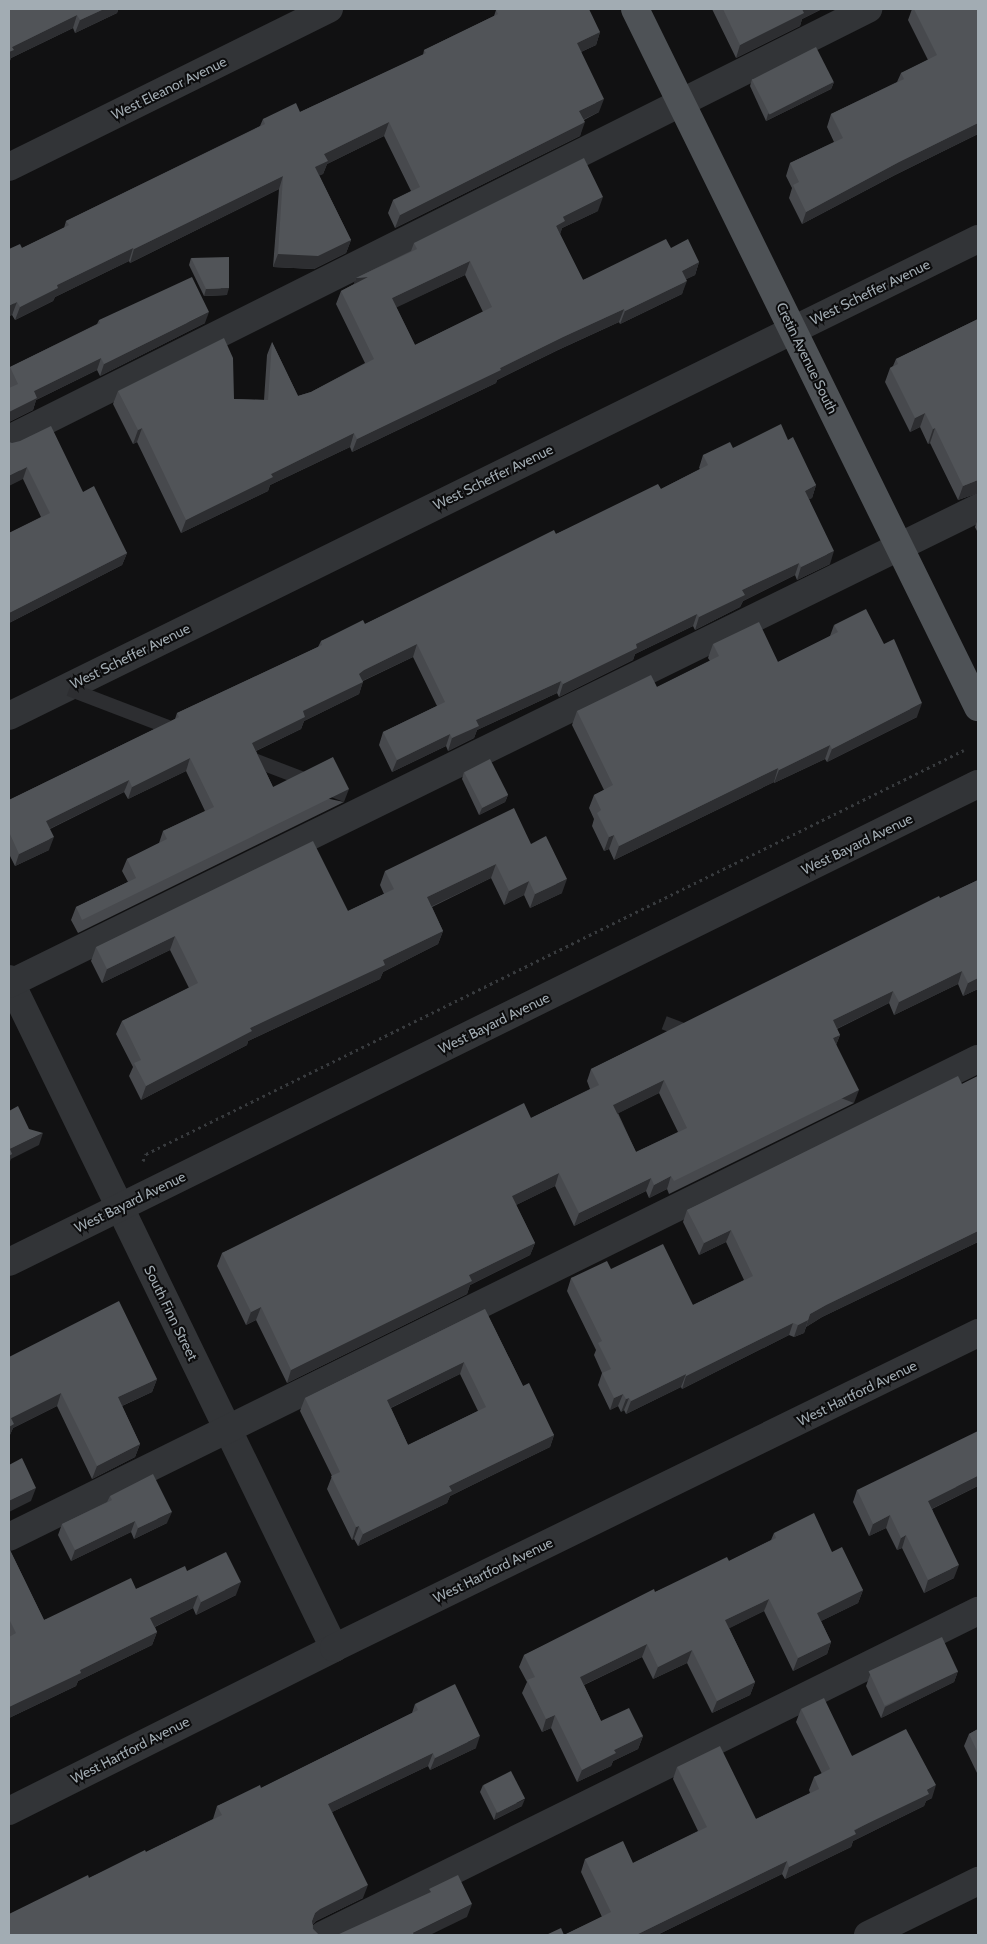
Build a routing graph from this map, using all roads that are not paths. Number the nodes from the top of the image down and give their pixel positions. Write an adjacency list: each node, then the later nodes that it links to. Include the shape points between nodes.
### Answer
1 (329, 9): 5 (street, West Eleanor Avenue)
2 (635, 9): 4 (main road, Cretin Avenue South)
3 (868, 9): 4 (street)
4 (681, 102): 7 (main road, Cretin Avenue South); 8 (street)
5 (9, 167)
6 (978, 239): 7 (street, West Scheffer Avenue)
7 (793, 330): 10 (main road, Cretin Avenue South); 12 (street, West Scheffer Avenue)
8 (9, 439)
9 (978, 508): 10 (street)
10 (900, 547): 11 (main road, Cretin Avenue South); 14 (street)
11 (978, 707)
12 (9, 716)
13 (978, 784): 16 (street, West Bayard Avenue)
14 (10, 982): 16 (street, South Finn Street)
15 (978, 1058): 19 (street)
16 (120, 1207): 17 (street, West Bayard Avenue); 19 (street, South Finn Street)
17 (9, 1262)
18 (978, 1333): 22 (street, West Hartford Avenue)
19 (228, 1429): 20 (street); 22 (street, South Finn Street)
20 (9, 1536)
21 (978, 1611): 25 (street)
22 (334, 1648): 23 (street, West Hartford Avenue)
23 (9, 1811)
24 (978, 1881): 26 (street)
25 (323, 1935)
26 (868, 1935)

